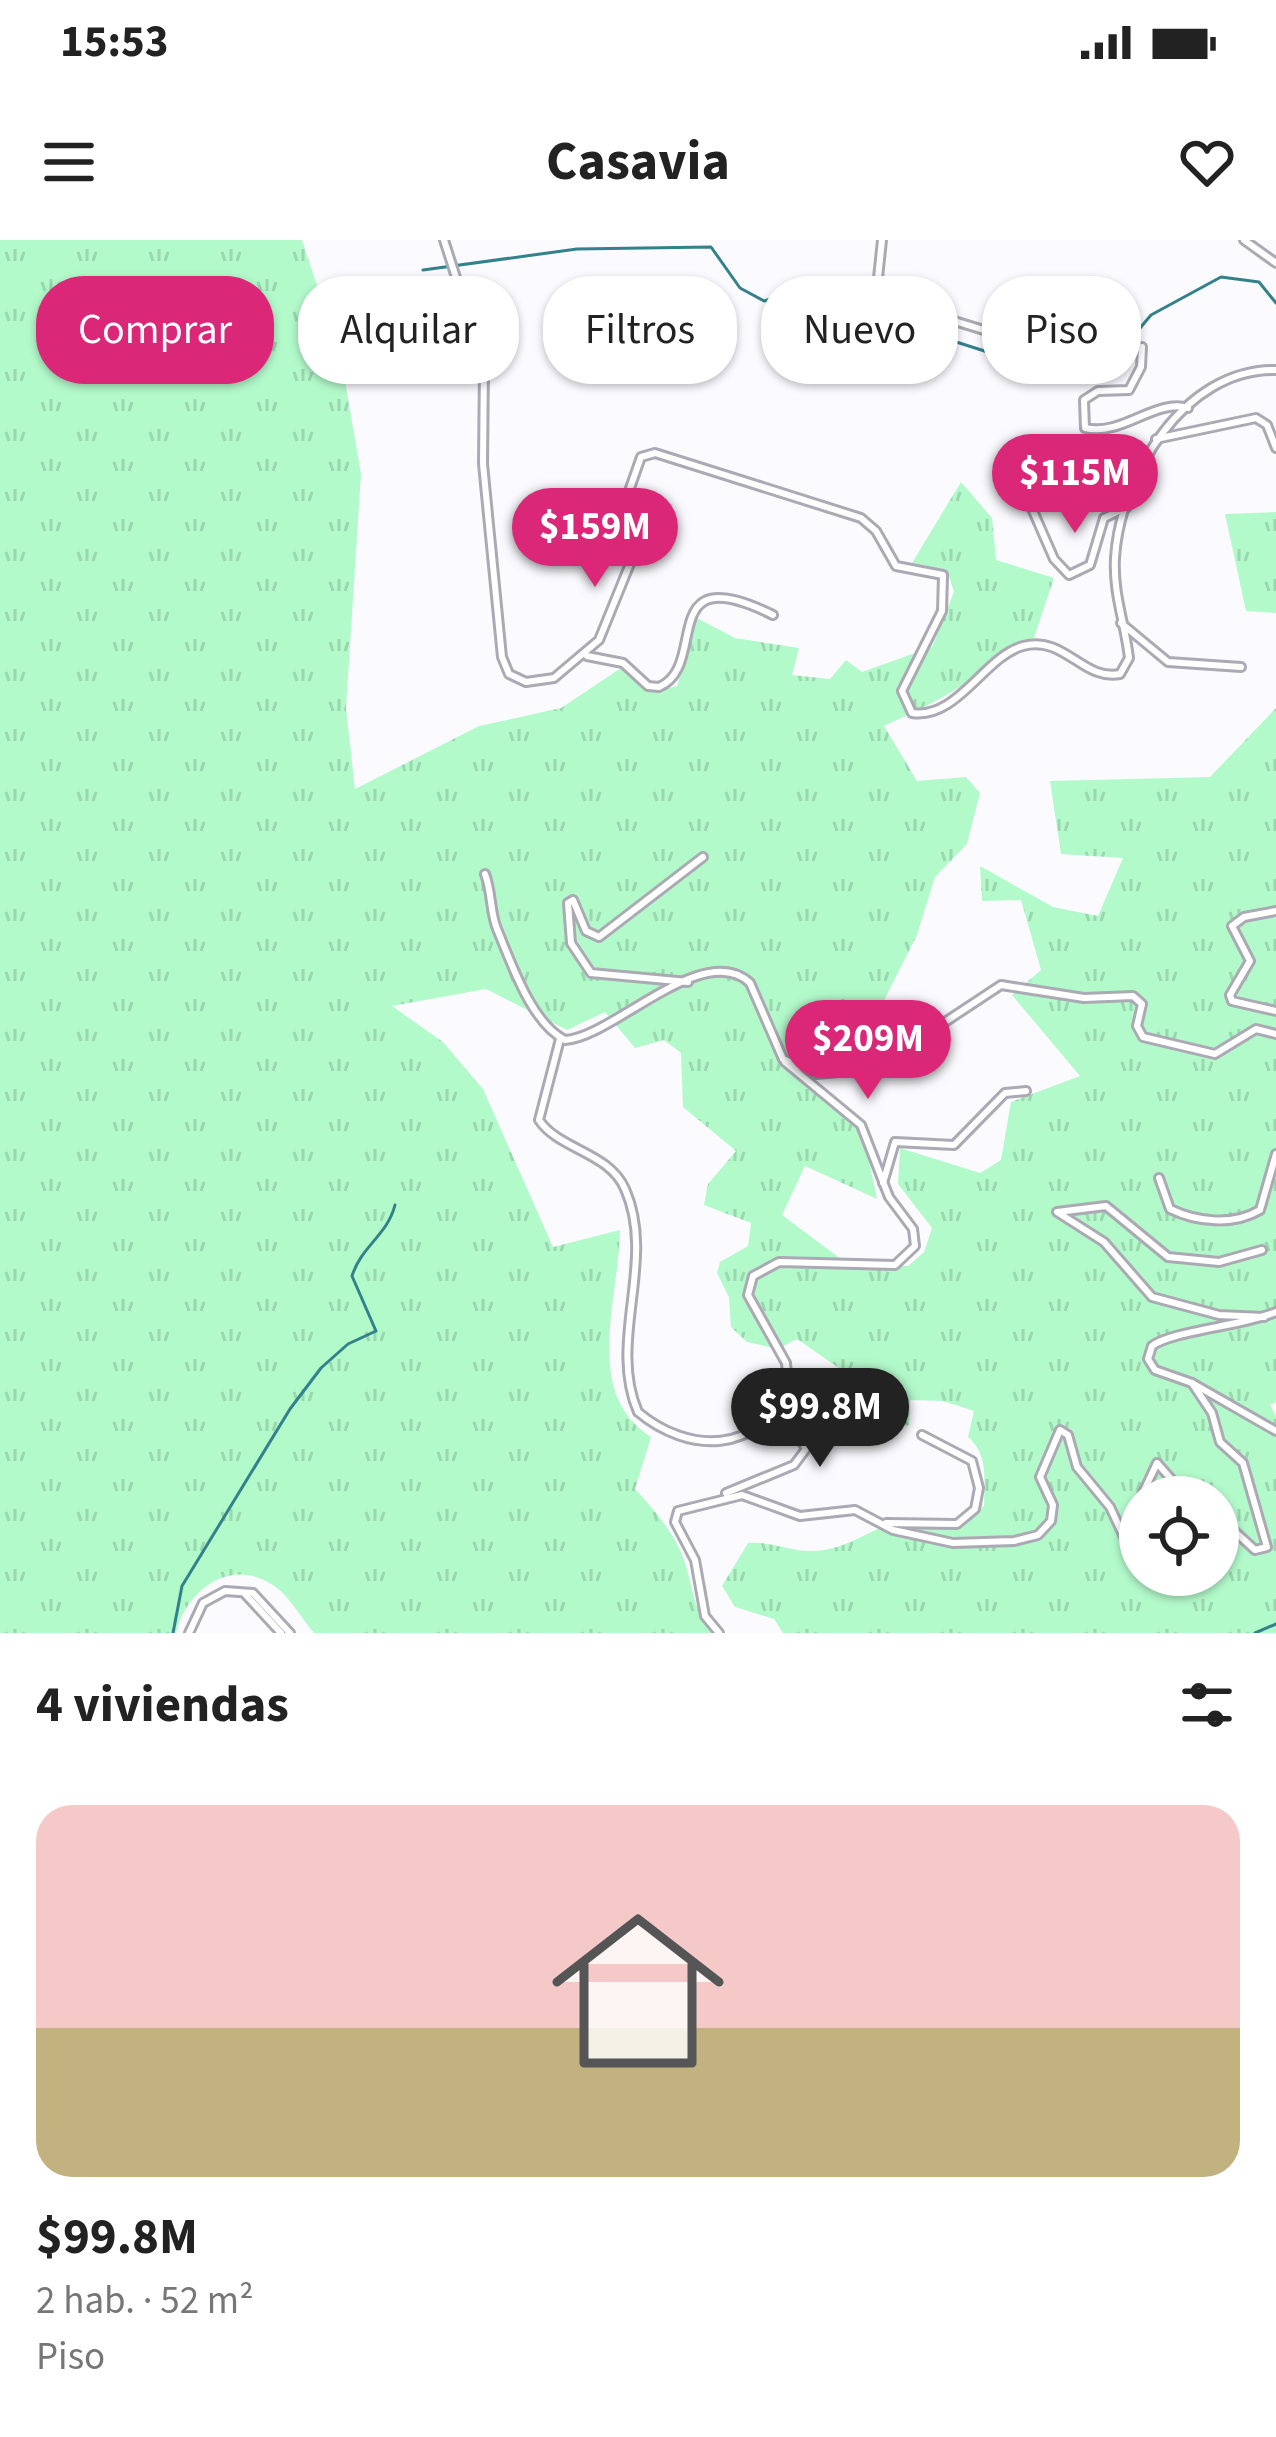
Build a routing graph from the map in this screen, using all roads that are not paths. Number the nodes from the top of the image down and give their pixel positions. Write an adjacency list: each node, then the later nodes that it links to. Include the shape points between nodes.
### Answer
1 (444, 240): 15 (street, via 484,365 491,590 504,665 516,680 535,682)
2 (882, 240): 5 (street)
3 (1244, 240): 4 (street)
4 (1276, 263)
5 (878, 276)
6 (1142, 347): 8 (street, via 1129,390 1084,400 1085,428)
7 (1276, 370): 8 (street, via 1228,382)
8 (1188, 408): 9 (street)
9 (1156, 439): 10 (street, via 1256,418); 12 (street)
10 (1276, 448)
11 (1030, 504): 12 (street, via 1069,575 1085,571 1100,525)
12 (1127, 507): 14 (street, via 1114,563)
13 (773, 615): 15 (street, via 734,598 702,604 689,620 675,676 659,688 623,663)
14 (1119, 620): 15 (street, via 1130,658 1120,674 1097,673 1054,645 1025,645 973,685 924,714 911,713 902,691 945,604 943,575 896,566 861,518 655,453 632,472 638,544); 16 (street, via 1172,663)
15 (586, 656)
16 (1241, 667)
17 (703, 857): 20 (street, via 599,937 586,931 573,900 568,904 573,950 591,974)
18 (485, 874): 23 (street, via 498,931)
19 (1276, 911): 21 (street, via 1232,926 1250,961 1230,995)
20 (688, 982): 23 (street, via 585,1036); 24 (street, via 724,972 744,977)
21 (1276, 1011)
22 (1276, 1034): 24 (street, via 1259,1028 1208,1053 1143,1037 1142,1004 1133,996 1084,998 1001,985 874,1069 816,1074)
23 (560, 1039): 32 (street, via 539,1120 605,1165 626,1190 637,1261 628,1366 638,1412 695,1442 719,1444 764,1418)
24 (783, 1059): 28 (street, via 858,1121)
25 (1025, 1091): 28 (street, via 1005,1093 954,1145 895,1142)
26 (1276, 1154): 27 (street, via 1260,1210 1246,1218 1193,1220 1170,1209)
27 (1159, 1178)
28 (883, 1183): 32 (street, via 913,1229 906,1259 775,1262 748,1284)
29 (1262, 1250): 31 (street, via 1219,1262 1168,1257 1106,1206 1057,1212 1104,1242 1152,1297)
30 (1276, 1312): 31 (street)
31 (1264, 1317): 33 (street, via 1154,1343 1150,1366)
32 (788, 1383): 38 (street, via 805,1455)
33 (1192, 1383): 34 (street); 41 (street, via 1218,1439 1243,1463 1267,1547 1255,1550)
34 (1276, 1432)
35 (922, 1435): 39 (street, via 972,1461 975,1509 957,1524)
36 (1151, 1476): 37 (street, via 1157,1462)
37 (1169, 1476)
38 (718, 1498): 39 (street, via 750,1496 800,1516 850,1509); 46 (street, via 676,1514 705,1616)
39 (882, 1524): 40 (street, via 953,1544 1038,1535 1052,1517 1040,1477 1060,1430)
40 (1119, 1530)
41 (1239, 1535)
42 (272, 1615): 43 (street, via 236,1591 203,1603); 44 (street); 45 (street)
43 (189, 1633)
44 (266, 1633)
45 (286, 1633)
46 (719, 1633)

